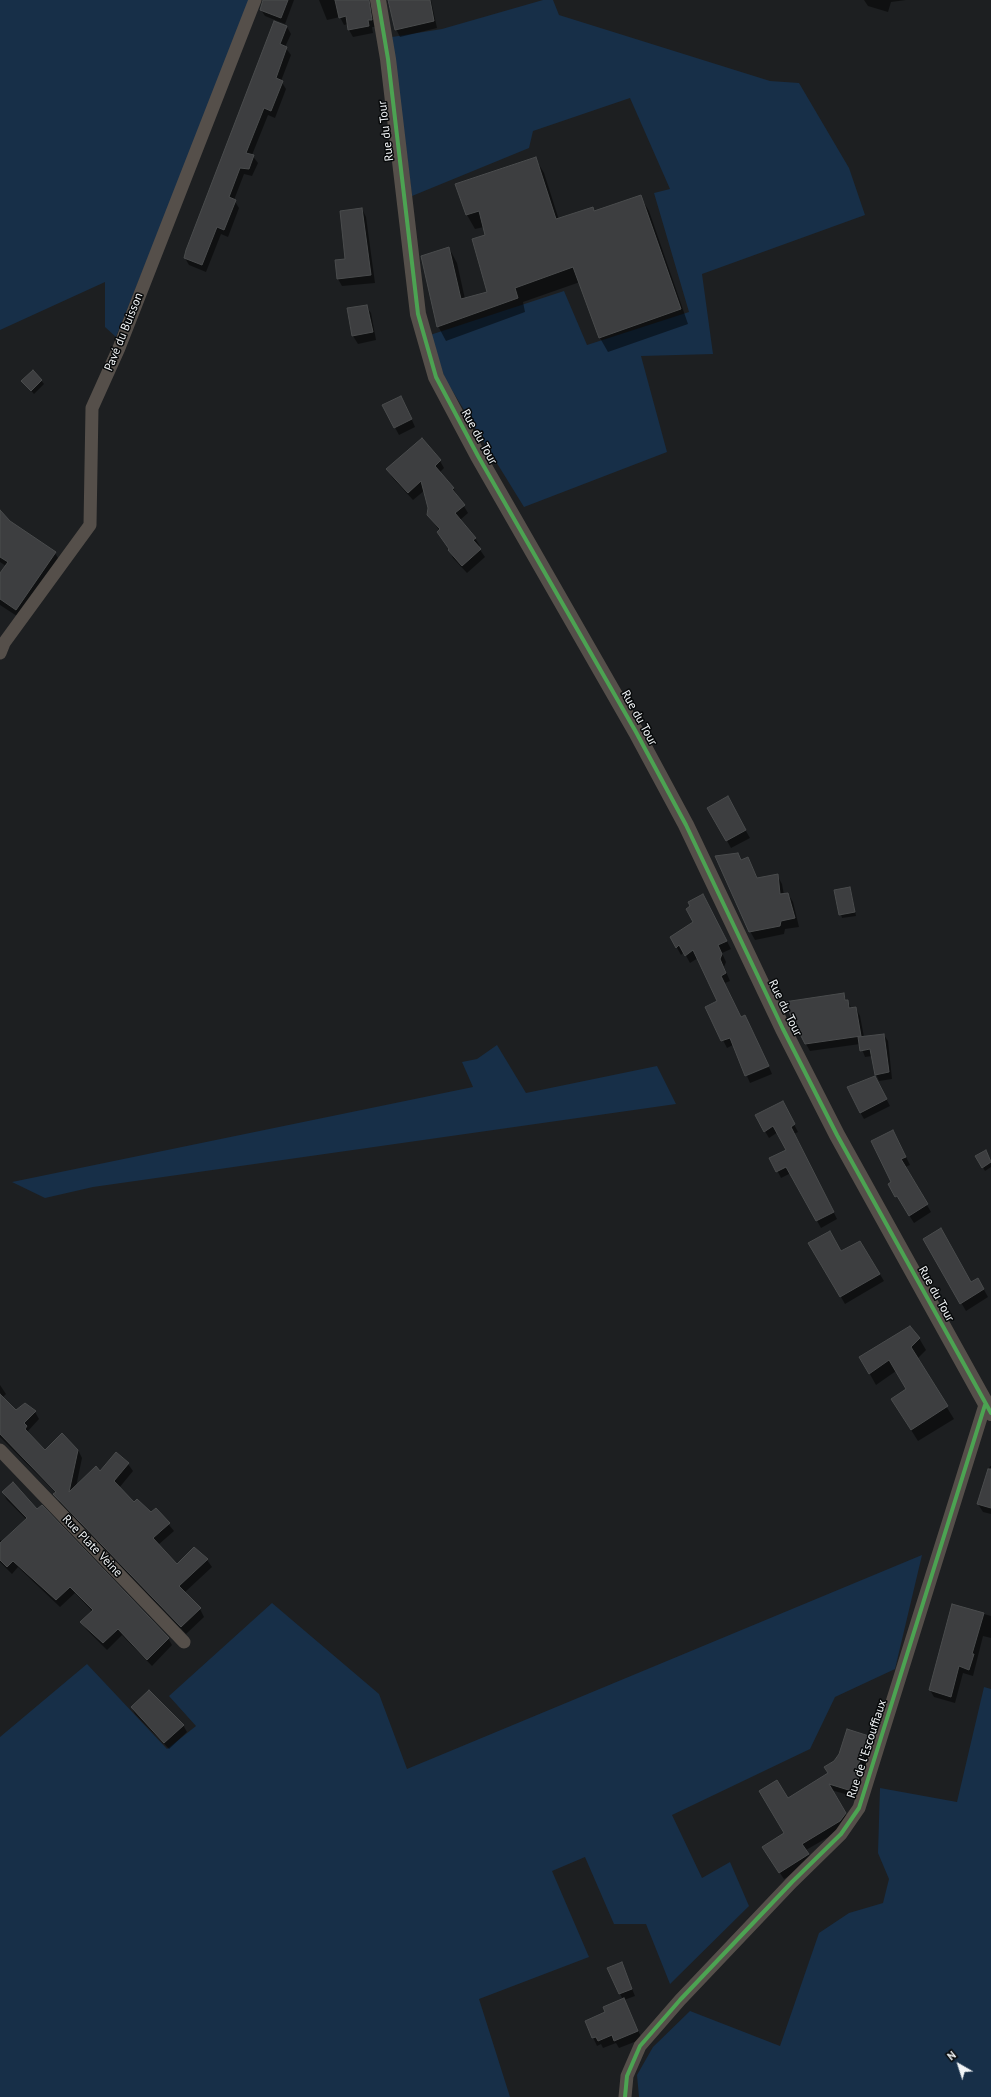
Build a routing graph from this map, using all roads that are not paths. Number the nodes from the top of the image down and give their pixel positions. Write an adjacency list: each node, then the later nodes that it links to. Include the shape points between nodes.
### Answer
1 (256, 0): 3 (street, Pavé du Buisson, via 92,408 90,524 4,643)
2 (378, 0): 4 (street, Rue du Tour, via 388,59 418,314 436,377 686,825 783,1029)
3 (0, 653)
4 (988, 1409): 7 (street, Rue de l'Escouffiaux, via 859,1808 841,1834 685,1994 640,2046 627,2076)
5 (0, 1450): 6 (street, Rue Plate Veine)
6 (184, 1642)
7 (625, 2097)

